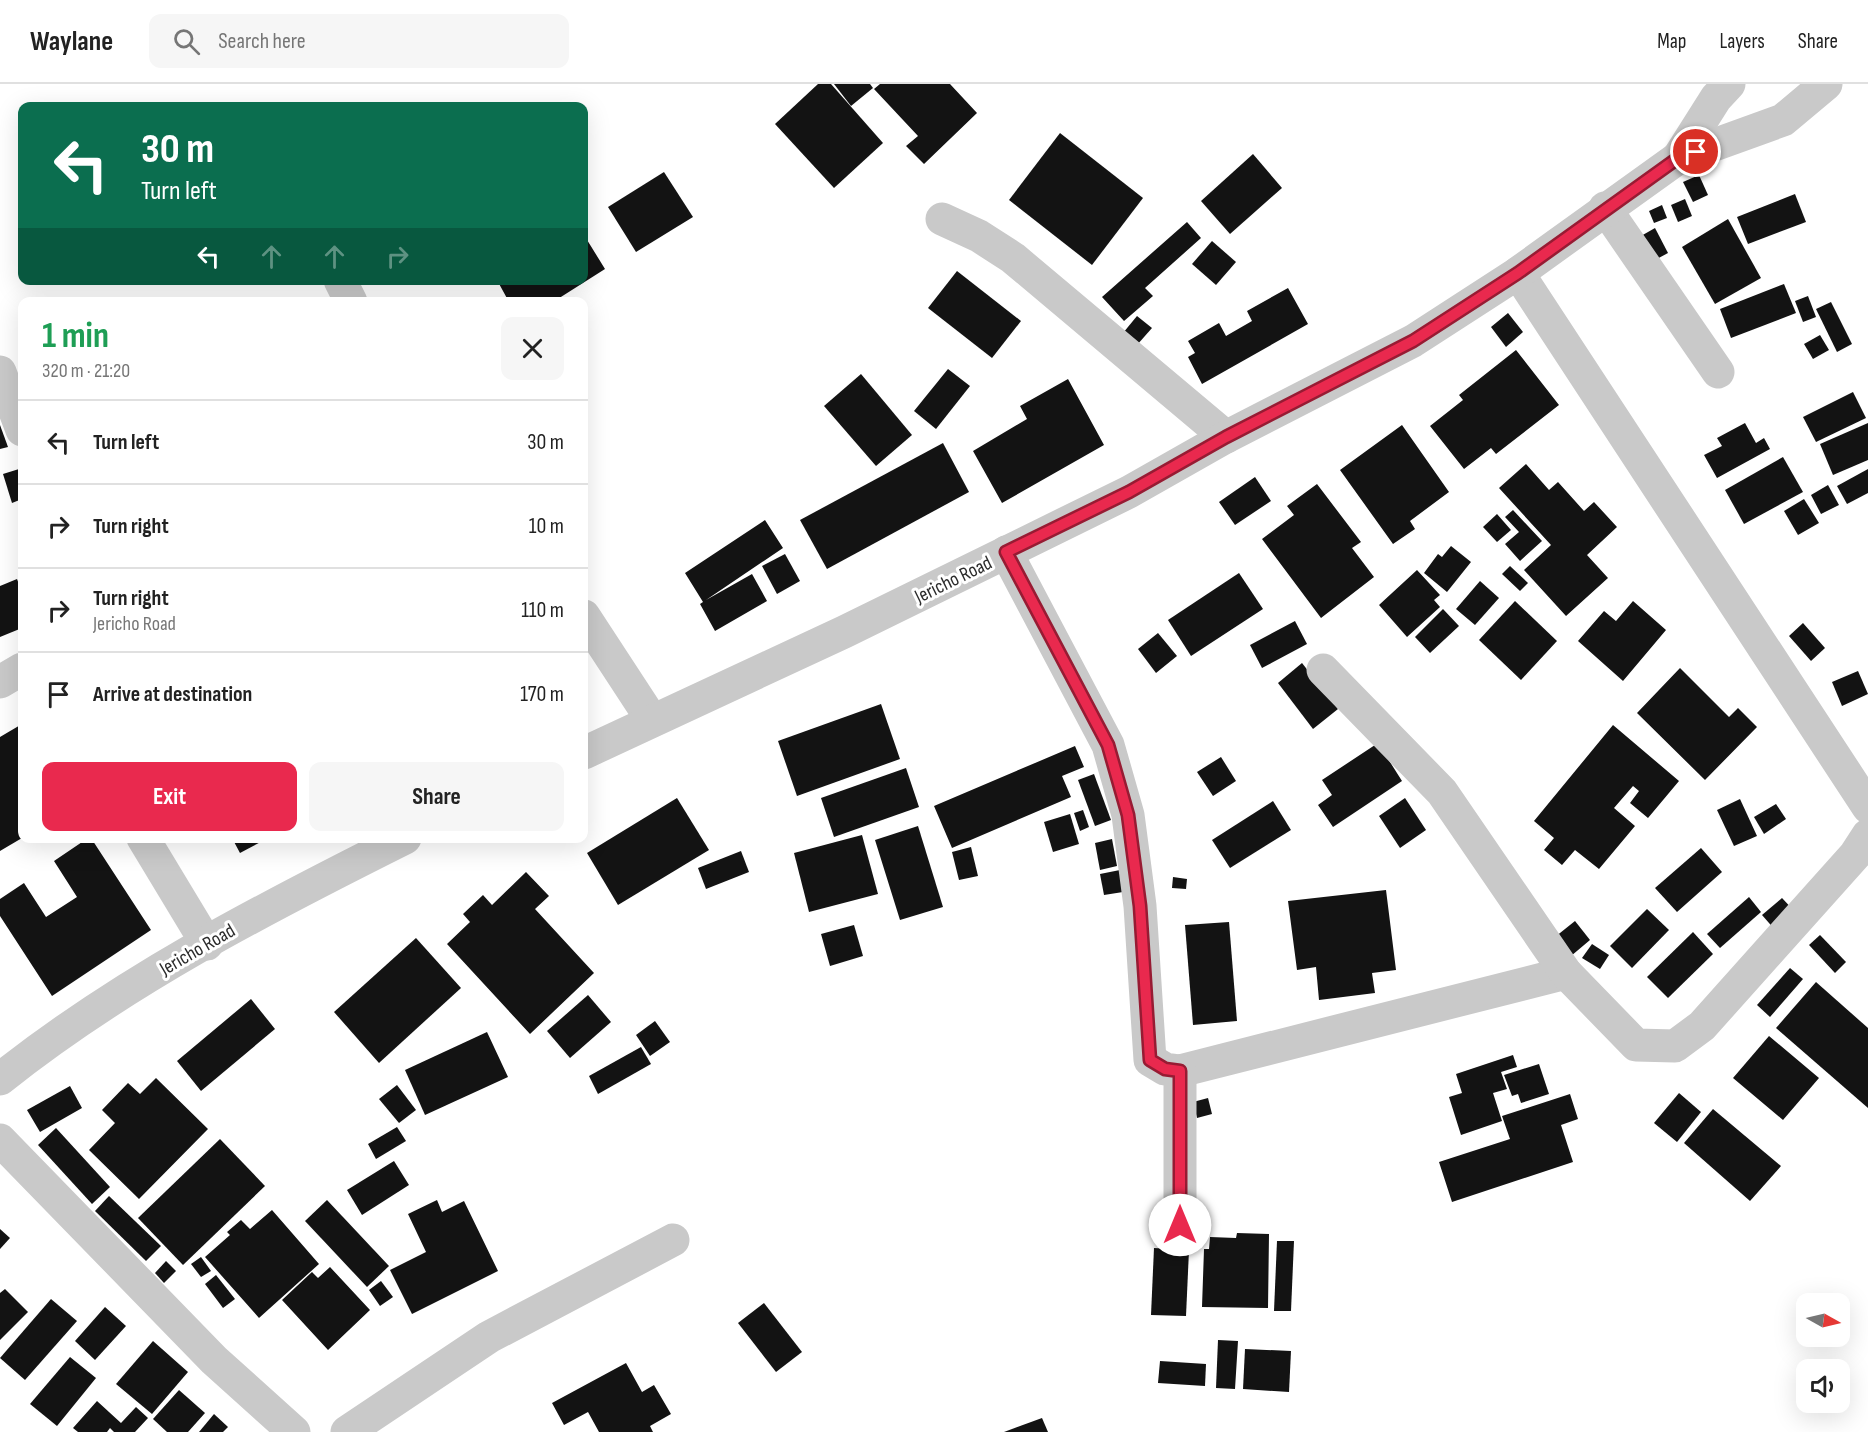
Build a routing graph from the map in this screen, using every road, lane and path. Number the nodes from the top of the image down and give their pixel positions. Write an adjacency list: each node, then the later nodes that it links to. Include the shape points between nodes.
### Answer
1 (1729, 84): 3 (street, Jericho Road)
2 (1826, 84): 3 (street, Jericho Road, via 1783,120)
3 (1678, 158): 4 (street, Jericho Road)
4 (1605, 208): 6 (street, Jericho Road); 8 (street)
5 (942, 219): 10 (street, via 1013,258)
6 (1518, 273): 10 (street, Jericho Road, via 1413,341); 18 (street)
7 (0, 372): 9 (street)
8 (1718, 372)
9 (18, 419)
10 (1226, 437): 11 (street, Jericho Road, via 1129,492)
11 (1006, 552): 16 (street, Jericho Road); 24 (street, via 1108,745 1128,815 1140,906 1150,1060 1165,1069)
12 (588, 622): 16 (street)
13 (1323, 670): 23 (street, via 1442,792)
14 (18, 671): 15 (street)
15 (0, 682)
16 (652, 720): 17 (street, Jericho Road)
17 (588, 751)
18 (1868, 807)
19 (1868, 835): 23 (street, via 1855,855 1702,1026 1675,1046 1636,1045)
20 (146, 843): 22 (street)
21 (395, 843): 22 (street, Jericho Road, via 288,897)
22 (207, 944): 25 (street, Jericho Road, via 96,1008)
23 (1566, 973): 24 (street)
24 (1180, 1071): 27 (street)
25 (0, 1079)
26 (0, 1140): 29 (street, via 214,1360)
27 (1180, 1225)
28 (673, 1240): 30 (street, via 489,1337)
29 (294, 1432)
30 (347, 1432)

